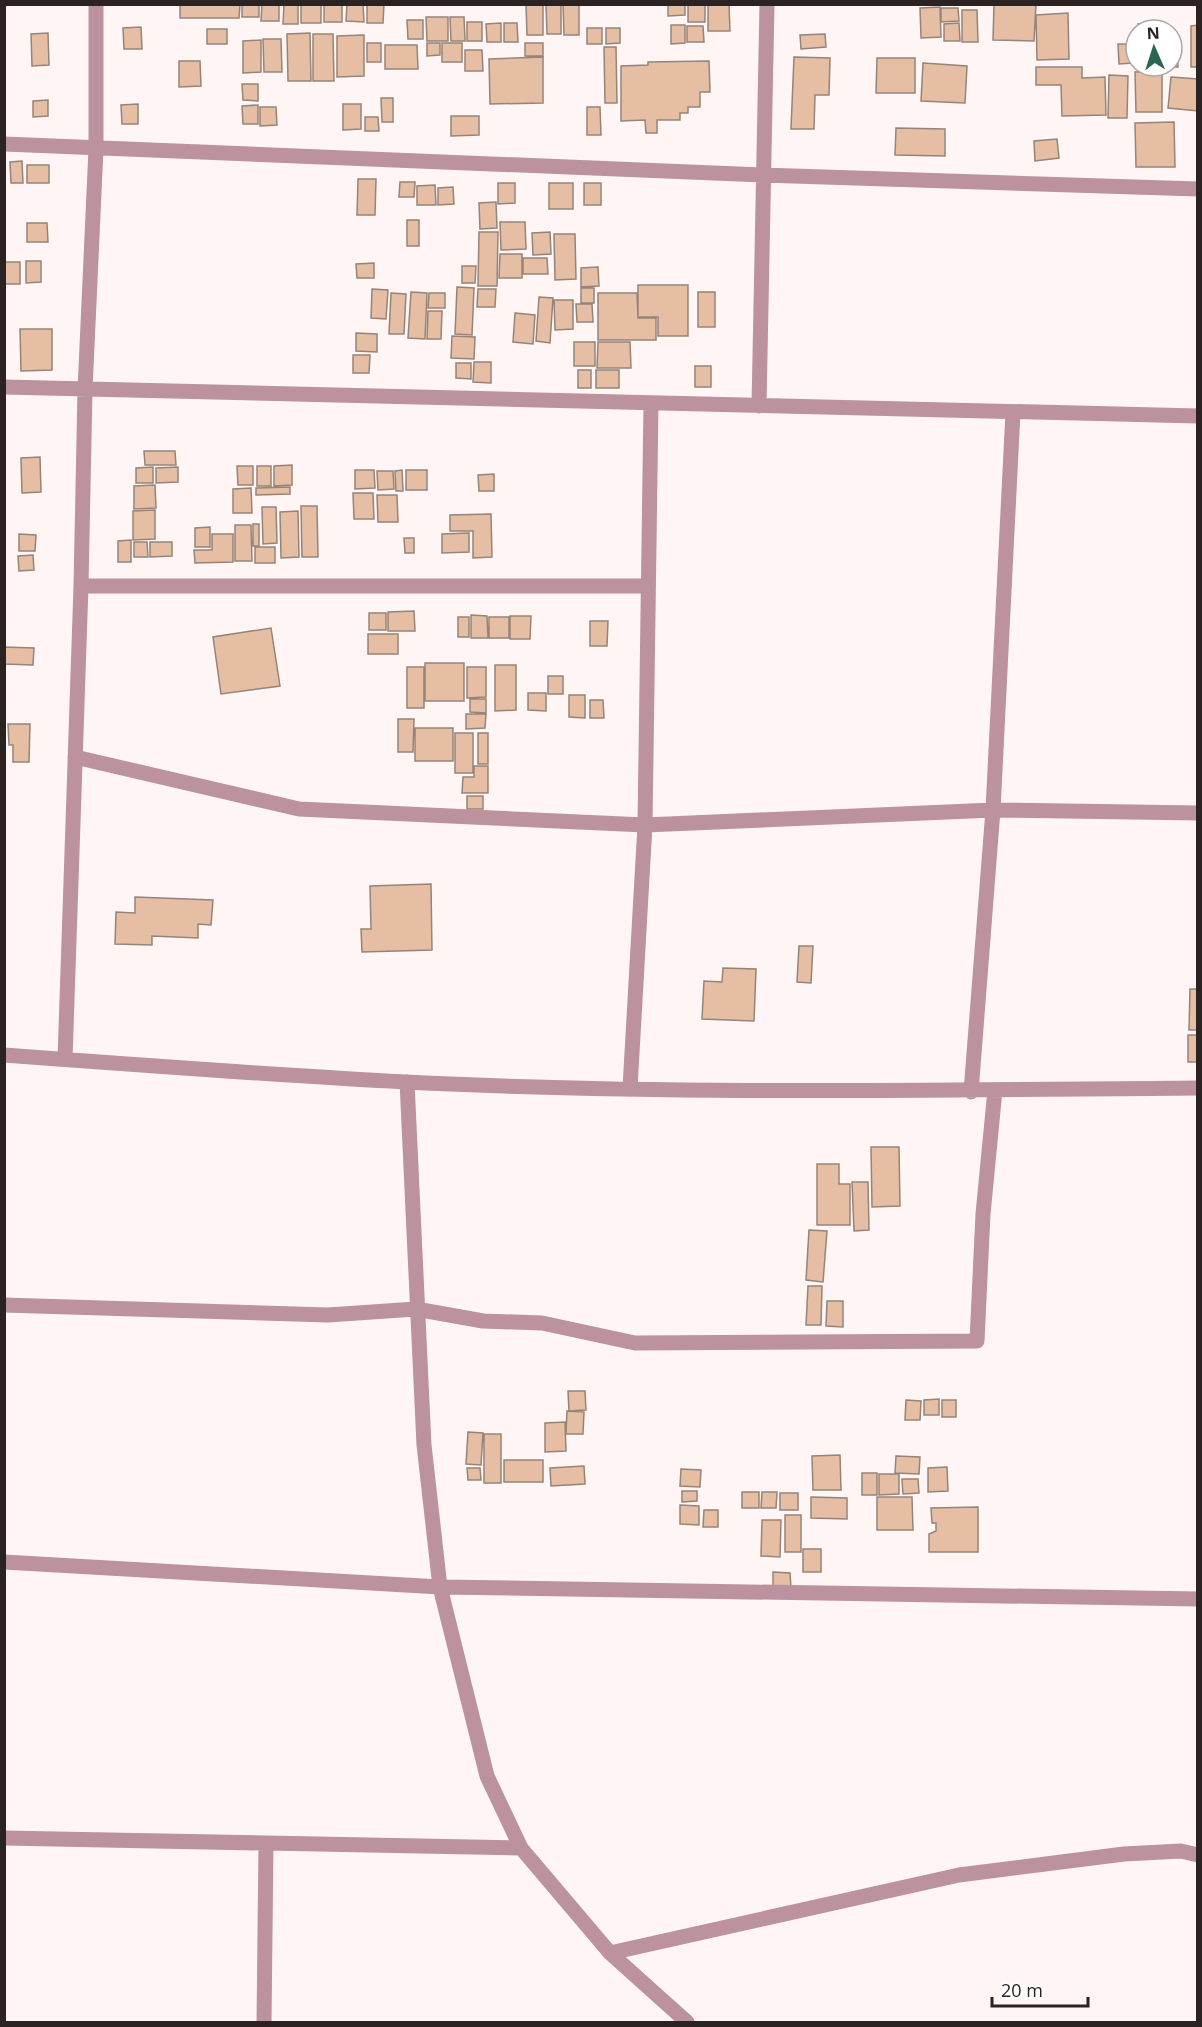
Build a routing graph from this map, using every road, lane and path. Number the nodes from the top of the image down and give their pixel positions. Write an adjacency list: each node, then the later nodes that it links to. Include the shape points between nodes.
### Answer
1 (96, 4): 4 (street)
2 (766, 4): 5 (street)
3 (4, 144): 4 (street)
4 (96, 149): 5 (street); 8 (street)
5 (762, 175): 6 (street); 10 (street)
6 (1197, 189)
7 (4, 387): 8 (street)
8 (85, 390): 9 (street); 13 (street)
9 (651, 404): 10 (street); 14 (street)
10 (759, 406): 11 (street)
11 (1013, 412): 12 (street); 16 (street)
12 (1197, 416)
13 (81, 586): 14 (street); 15 (street)
14 (648, 586): 18 (street)
15 (75, 757): 18 (street, via 299,809); 20 (street)
16 (993, 810): 17 (street); 18 (street); 25 (street)
17 (1197, 813)
18 (645, 825): 22 (street)
19 (4, 1054): 20 (street)
20 (65, 1059): 21 (street)
21 (406, 1082): 22 (street); 27 (street)
22 (630, 1088): 25 (street)
23 (1197, 1088): 24 (street)
24 (995, 1090): 25 (street); 27 (street, via 982,1214 977,1341 635,1343 542,1323 483,1321)
25 (971, 1092)
26 (4, 1305): 27 (street, via 328,1315)
27 (416, 1309): 29 (street, via 424,1445)
28 (4, 1562): 29 (street)
29 (440, 1587): 30 (street); 33 (street, via 487,1776)
30 (1197, 1599)
31 (4, 1838): 32 (street)
32 (266, 1843): 33 (street); 36 (street)
33 (521, 1848): 35 (street)
34 (1197, 1855): 35 (street, via 1181,1851 1124,1854 959,1875)
35 (610, 1953): 37 (street)
36 (264, 2022)
37 (687, 2022)

